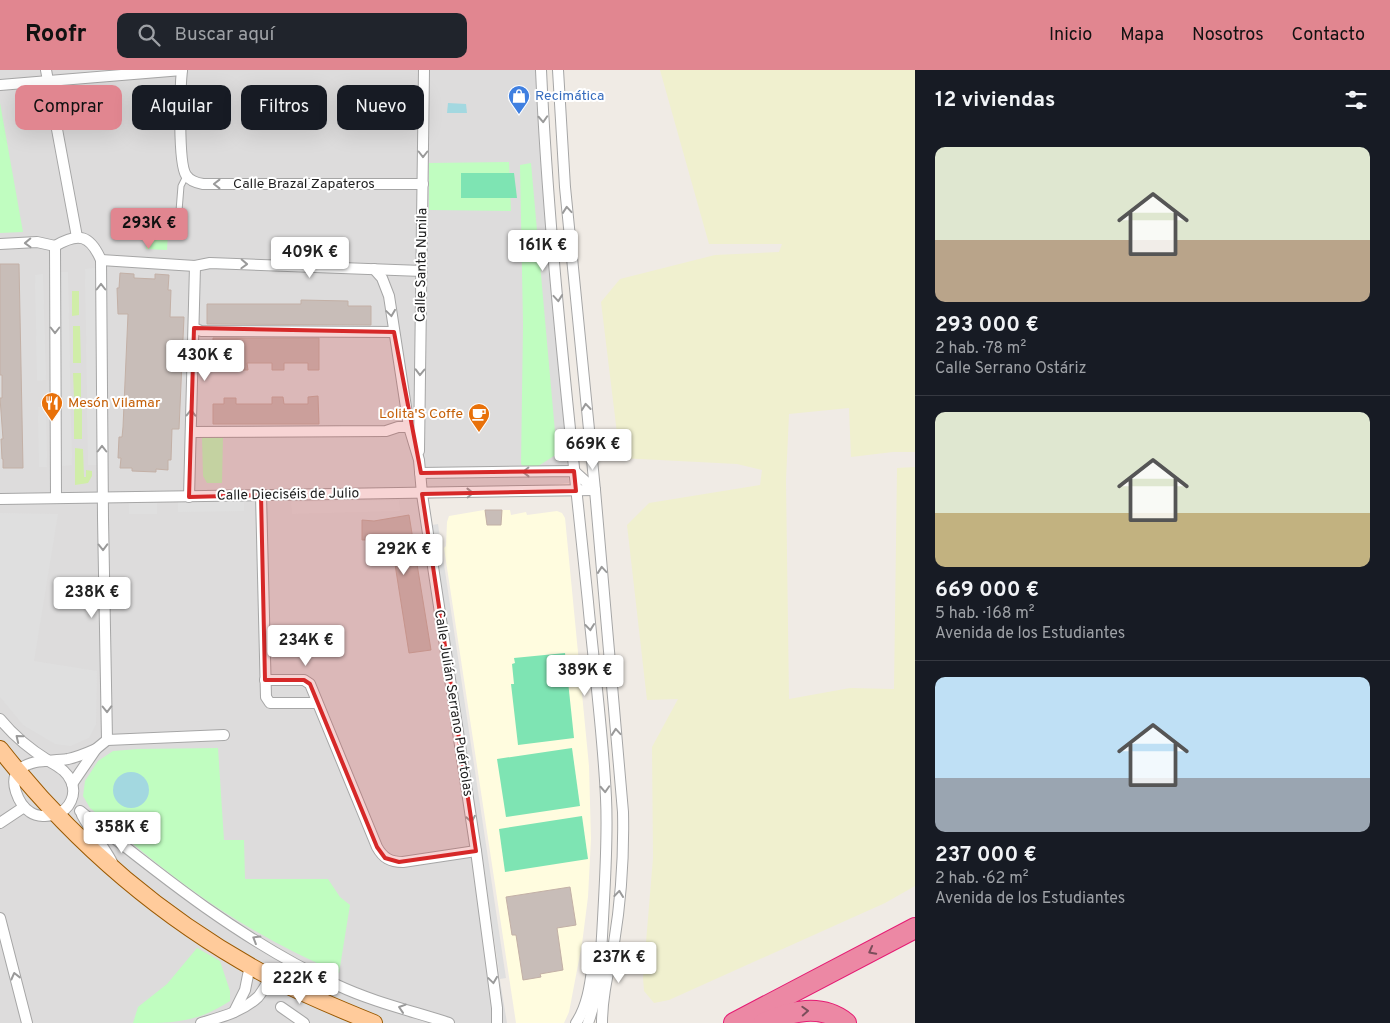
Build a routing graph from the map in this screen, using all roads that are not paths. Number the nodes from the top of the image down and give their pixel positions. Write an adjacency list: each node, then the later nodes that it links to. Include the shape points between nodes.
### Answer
1 (182, 70): 5 (street); 7 (street, via 182,160)
2 (424, 70): 8 (street, Calle Santa Nunila, one-way to 8)
3 (541, 70): 22 (street, one-way to 22)
4 (558, 70): 24 (street, one-way to 4, via 565,187)
5 (47, 75): 6 (street); 10 (street)
6 (0, 85)
7 (186, 176): 8 (street, Calle Brazal Zapateros, one-way to 7, via 203,184); 9 (lane, via 181,186 180,211 174,215)
8 (423, 184): 16 (street, Calle Santa Nunila)
9 (137, 219)
10 (77, 237): 12 (street); 13 (street, via 89,241)
11 (0, 244): 12 (street, one-way to 11, via 37,242)
12 (55, 246): 29 (street, one-way to 29)
13 (101, 260): 14 (street); 30 (street, one-way to 13)
14 (195, 266): 15 (street, one-way to 15, via 210,263); 17 (street)
15 (374, 269): 16 (street); 18 (street, Calle Julián Serrano Puértolas, one-way to 18, via 386,285)
16 (422, 271): 21 (street, Calle Santa Nunila, one-way to 21)
17 (194, 328): 18 (street, via 201,331); 20 (street, one-way to 17)
18 (394, 332): 19 (street, Calle Julián Serrano Puértolas)
19 (409, 427): 20 (street, via 386,431); 21 (street, Calle Julián Serrano Puértolas)
20 (191, 432): 28 (street)
21 (419, 460): 23 (street, Calle Julián Serrano Puértolas)
22 (574, 471): 23 (street, one-way to 23); 24 (street); 25 (street)
23 (420, 473): 26 (street, Calle Julián Serrano Puértolas)
24 (594, 490): 25 (street, Calle Dieciséis de Julio); 64 (street, one-way to 24, via 615,934 623,835)
25 (576, 491): 26 (street, Calle Dieciséis de Julio, one-way to 25); 49 (street, one-way to 49, via 604,761)
26 (422, 494): 27 (street, Calle Dieciséis de Julio); 47 (street, Calle Julián Serrano Puértolas, one-way to 47)
27 (261, 496): 28 (street, Calle Dieciséis de Julio); 32 (street)
28 (189, 497): 30 (street, Calle Dieciséis de Julio)
29 (56, 498): 30 (street, Calle Dieciséis de Julio); 31 (street, Calle Dieciséis de Julio)
30 (102, 498): 36 (street, one-way to 36)
31 (0, 499)
32 (265, 680): 33 (street, via 304,680 310,684); 33 (street, via 270,704)
33 (317, 703): 47 (street, via 381,854 390,860 403,862)
34 (0, 718): 39 (street, one-way to 34, via 12,732)
35 (224, 735): 36 (street)
36 (108, 740): 38 (street)
37 (0, 749): 40 (main road)
38 (96, 749): 39 (street, via 68,759); 41 (street)
39 (49, 761): 40 (street, via 30,763); 41 (street, via 64,770)
40 (18, 771): 43 (street, via 16,788); 45 (main road)
41 (72, 784): 42 (street)
42 (73, 796): 44 (street); 45 (street, via 67,808)
43 (24, 807): 45 (street, via 36,815); 46 (street)
44 (80, 810): 48 (street); 60 (street, one-way to 44, via 358,994 296,964 163,878)
45 (56, 814): 48 (main road)
46 (0, 823)
47 (476, 851): 61 (street, Calle Julián Serrano Puértolas, one-way to 61)
48 (118, 873): 52 (main road, via 181,922)
49 (604, 903): 62 (street, via 585,1002); 63 (street, via 598,974)
50 (0, 918): 56 (street, one-way to 50)
51 (915, 928): 65 (highway, one-way to 65)
52 (250, 965): 53 (main road); 55 (street, via 245,990)
53 (270, 977): 55 (street, via 259,996); 59 (main road)
54 (282, 1007): 58 (street)
55 (234, 1013): 57 (street)
56 (27, 1023)
57 (201, 1023)
58 (304, 1023)
59 (374, 1023)
60 (449, 1023)
61 (497, 1023)
62 (576, 1023)
63 (588, 1023)
64 (602, 1023)
65 (734, 1023)
66 (764, 1023): 67 (highway, one-way to 67, via 788,1013 813,1010 834,1015)
67 (846, 1023)

